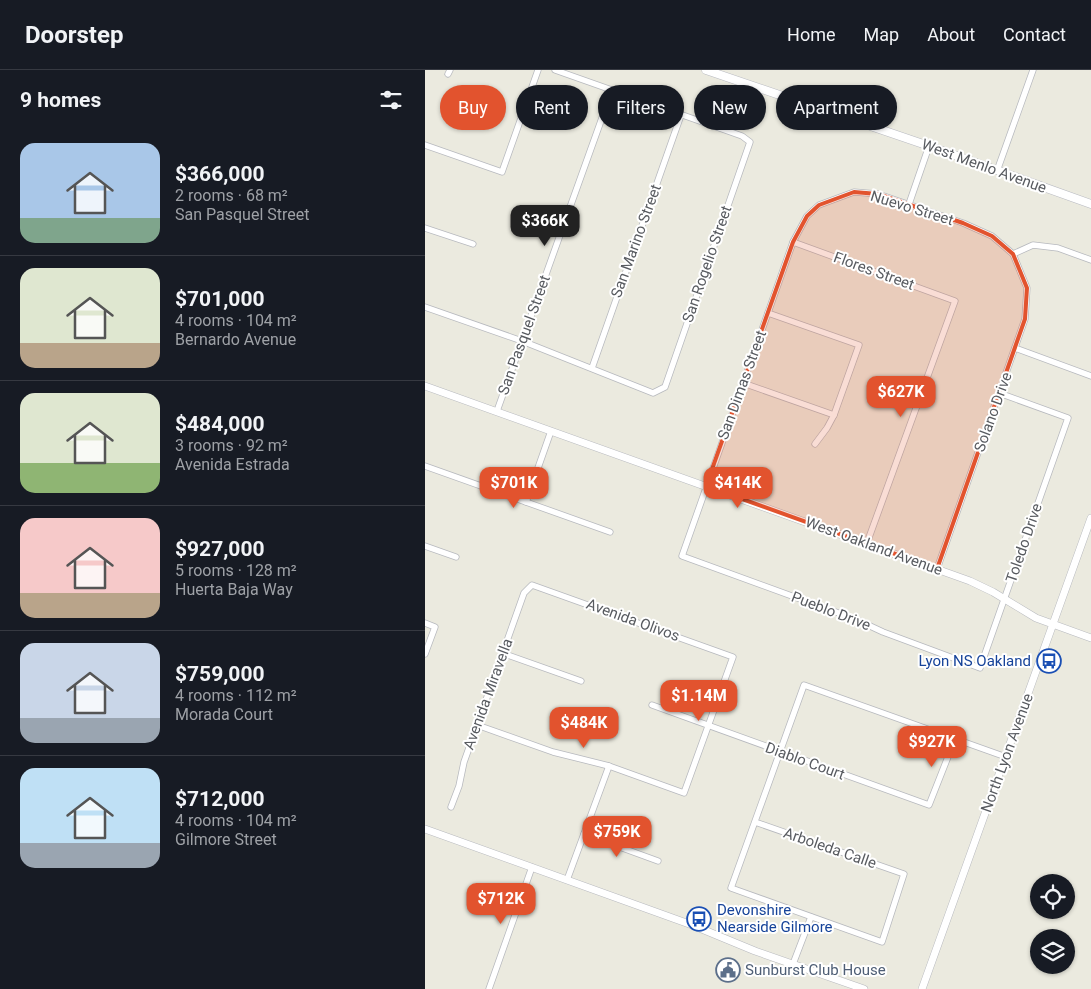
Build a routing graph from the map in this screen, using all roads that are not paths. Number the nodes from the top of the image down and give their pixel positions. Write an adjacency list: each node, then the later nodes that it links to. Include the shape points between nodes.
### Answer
1 (538, 70): 9 (street, via 502,172)
2 (555, 70): 5 (street)
3 (706, 70): 10 (main road, West Menlo Avenue)
4 (1033, 70): 11 (street)
5 (598, 85)
6 (684, 115): 23 (street, San Rogelio Street, via 750,142 665,387 653,393)
7 (598, 129): 21 (street, San Pasquel Street)
8 (675, 130): 23 (street, San Marino Street)
9 (425, 145)
10 (929, 146): 11 (main road, West Menlo Avenue); 12 (street)
11 (997, 171): 13 (main road, West Menlo Avenue)
12 (909, 204): 15 (street, Nuevo Street, via 878,194 854,192 819,205 807,216); 17 (street, Nuevo Street, via 992,236)
13 (1091, 204)
14 (425, 228): 16 (street)
15 (793, 242): 20 (street, San Dimas Street); 37 (street, Flores Street, via 955,301)
16 (473, 244)
17 (1013, 254): 18 (street, via 1033,245 1057,248); 22 (street, Solano Drive, via 1027,288 1025,319)
18 (1091, 260)
19 (425, 307): 21 (street)
20 (768, 313): 25 (street, San Dimas Street); 29 (street, via 859,345)
21 (522, 342): 23 (street); 28 (street, San Pasquel Street)
22 (1015, 348): 24 (street); 27 (street, Solano Drive)
23 (591, 368)
24 (1091, 376)
25 (743, 383): 29 (street); 33 (street, San Dimas Street)
26 (425, 386): 28 (street, West Oakland Avenue)
27 (999, 393): 41 (street, Solano Drive); 43 (street, Toledo Drive, via 1068,418)
28 (497, 411): 30 (street, West Oakland Avenue)
29 (834, 415): 31 (street)
30 (551, 430): 33 (street, West Oakland Avenue); 34 (street)
31 (815, 444)
32 (425, 466): 34 (street)
33 (706, 486): 37 (street, West Oakland Avenue); 39 (street, San Dimas Street)
34 (526, 502): 36 (street)
35 (1091, 518): 45 (street, North Lyon Avenue)
36 (610, 532)
37 (867, 543): 41 (street, West Oakland Avenue)
38 (425, 546): 40 (street)
39 (681, 556): 49 (street, Pueblo Drive)
40 (456, 557)
41 (937, 569): 43 (street, West Oakland Avenue, via 970,581)
42 (532, 585): 47 (street, Avenida Miravella, via 524,593); 53 (street, Avenida Olivos, via 733,657)
43 (1005, 600): 45 (street, West Oakland Avenue); 49 (street, Toledo Drive)
44 (425, 624): 48 (street, via 435,627)
45 (1053, 625): 46 (street, West Oakland Avenue); 56 (street, North Lyon Avenue)
46 (1091, 638)
47 (502, 653): 50 (street); 52 (street, Avenida Miravella)
48 (425, 654)
49 (980, 668)
50 (581, 681)
51 (652, 705): 53 (street, Diablo Court)
52 (477, 725): 57 (street, via 553,752); 58 (street, Avenida Miravella)
53 (709, 725): 55 (street, Diablo Court); 57 (street, via 684,793)
54 (955, 739): 55 (street, Diablo Court, via 929,806); 55 (street, via 804,685); 56 (street)
55 (780, 752): 59 (street)
56 (1006, 757): 69 (street, North Lyon Avenue)
57 (609, 766): 61 (street)
58 (451, 807)
59 (755, 822): 65 (street, via 731,888); 65 (street, Arboleda Calle, via 904,874 882,942)
60 (425, 829): 63 (street)
61 (584, 834): 62 (street); 64 (street)
62 (658, 861)
63 (532, 867): 64 (street); 67 (street)
64 (567, 880): 66 (street)
65 (811, 918): 66 (street)
66 (793, 964): 68 (street)
67 (489, 989)
68 (864, 989)
69 (922, 989)

